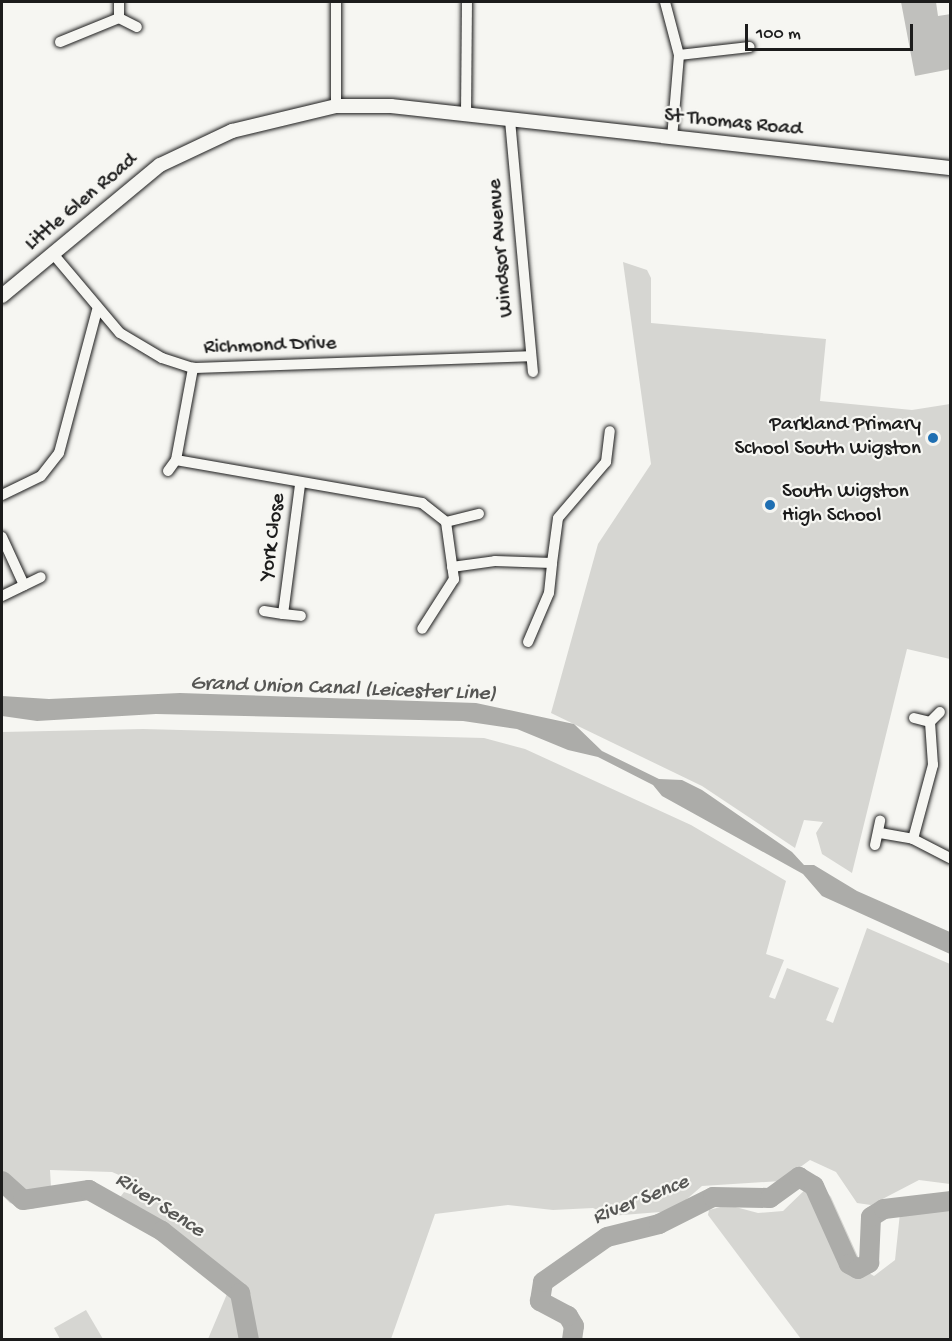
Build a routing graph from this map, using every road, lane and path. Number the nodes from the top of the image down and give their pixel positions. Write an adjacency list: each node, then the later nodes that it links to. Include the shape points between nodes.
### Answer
1 (119, 2): 5 (street)
2 (336, 2): 10 (street)
3 (467, 2): 11 (street)
4 (665, 2): 9 (street)
5 (119, 18): 6 (street); 7 (street)
6 (137, 27)
7 (60, 42)
8 (750, 47): 9 (street)
9 (679, 55): 13 (street)
10 (336, 106): 11 (main road, Little Glen Road, via 381,106); 15 (main road, Little Glen Road, via 257,122 183,153 138,180)
11 (466, 115): 12 (main road, Little Glen Road)
12 (510, 120): 13 (main road, St Thomas Road); 18 (street, Windsor Avenue)
13 (672, 138): 14 (main road, St Thomas Road)
14 (951, 168)
15 (54, 255): 16 (main road, Little Glen Road); 17 (street, Richmond Drive)
16 (2, 296)
17 (97, 310): 19 (street, Richmond Drive, via 133,342); 25 (street, via 59,453 41,476)
18 (531, 356): 19 (street, Richmond Drive); 20 (street, Windsor Avenue)
19 (193, 368): 22 (street)
20 (533, 372)
21 (610, 431): 29 (street, via 606,462 558,518)
22 (176, 460): 23 (street); 24 (street, York Close)
23 (168, 471)
24 (300, 485): 27 (street, via 411,498); 35 (street, York Close)
25 (2, 495)
26 (479, 514): 27 (street)
27 (447, 522): 30 (street)
28 (2, 537): 32 (street)
29 (552, 563): 30 (street, via 495,561); 38 (street, via 549,593)
30 (452, 567): 37 (street, via 450,590)
31 (41, 577): 32 (street)
32 (24, 585): 33 (street)
33 (2, 596)
34 (264, 611): 35 (street, York Close)
35 (283, 614): 36 (street, York Close)
36 (301, 616)
37 (422, 629)
38 (528, 642)
39 (940, 712): 41 (street)
40 (914, 718): 41 (street)
41 (930, 722): 42 (street, via 933,765)
42 (913, 839): 43 (street, via 880,827); 44 (street)
43 (874, 844)
44 (951, 858)

